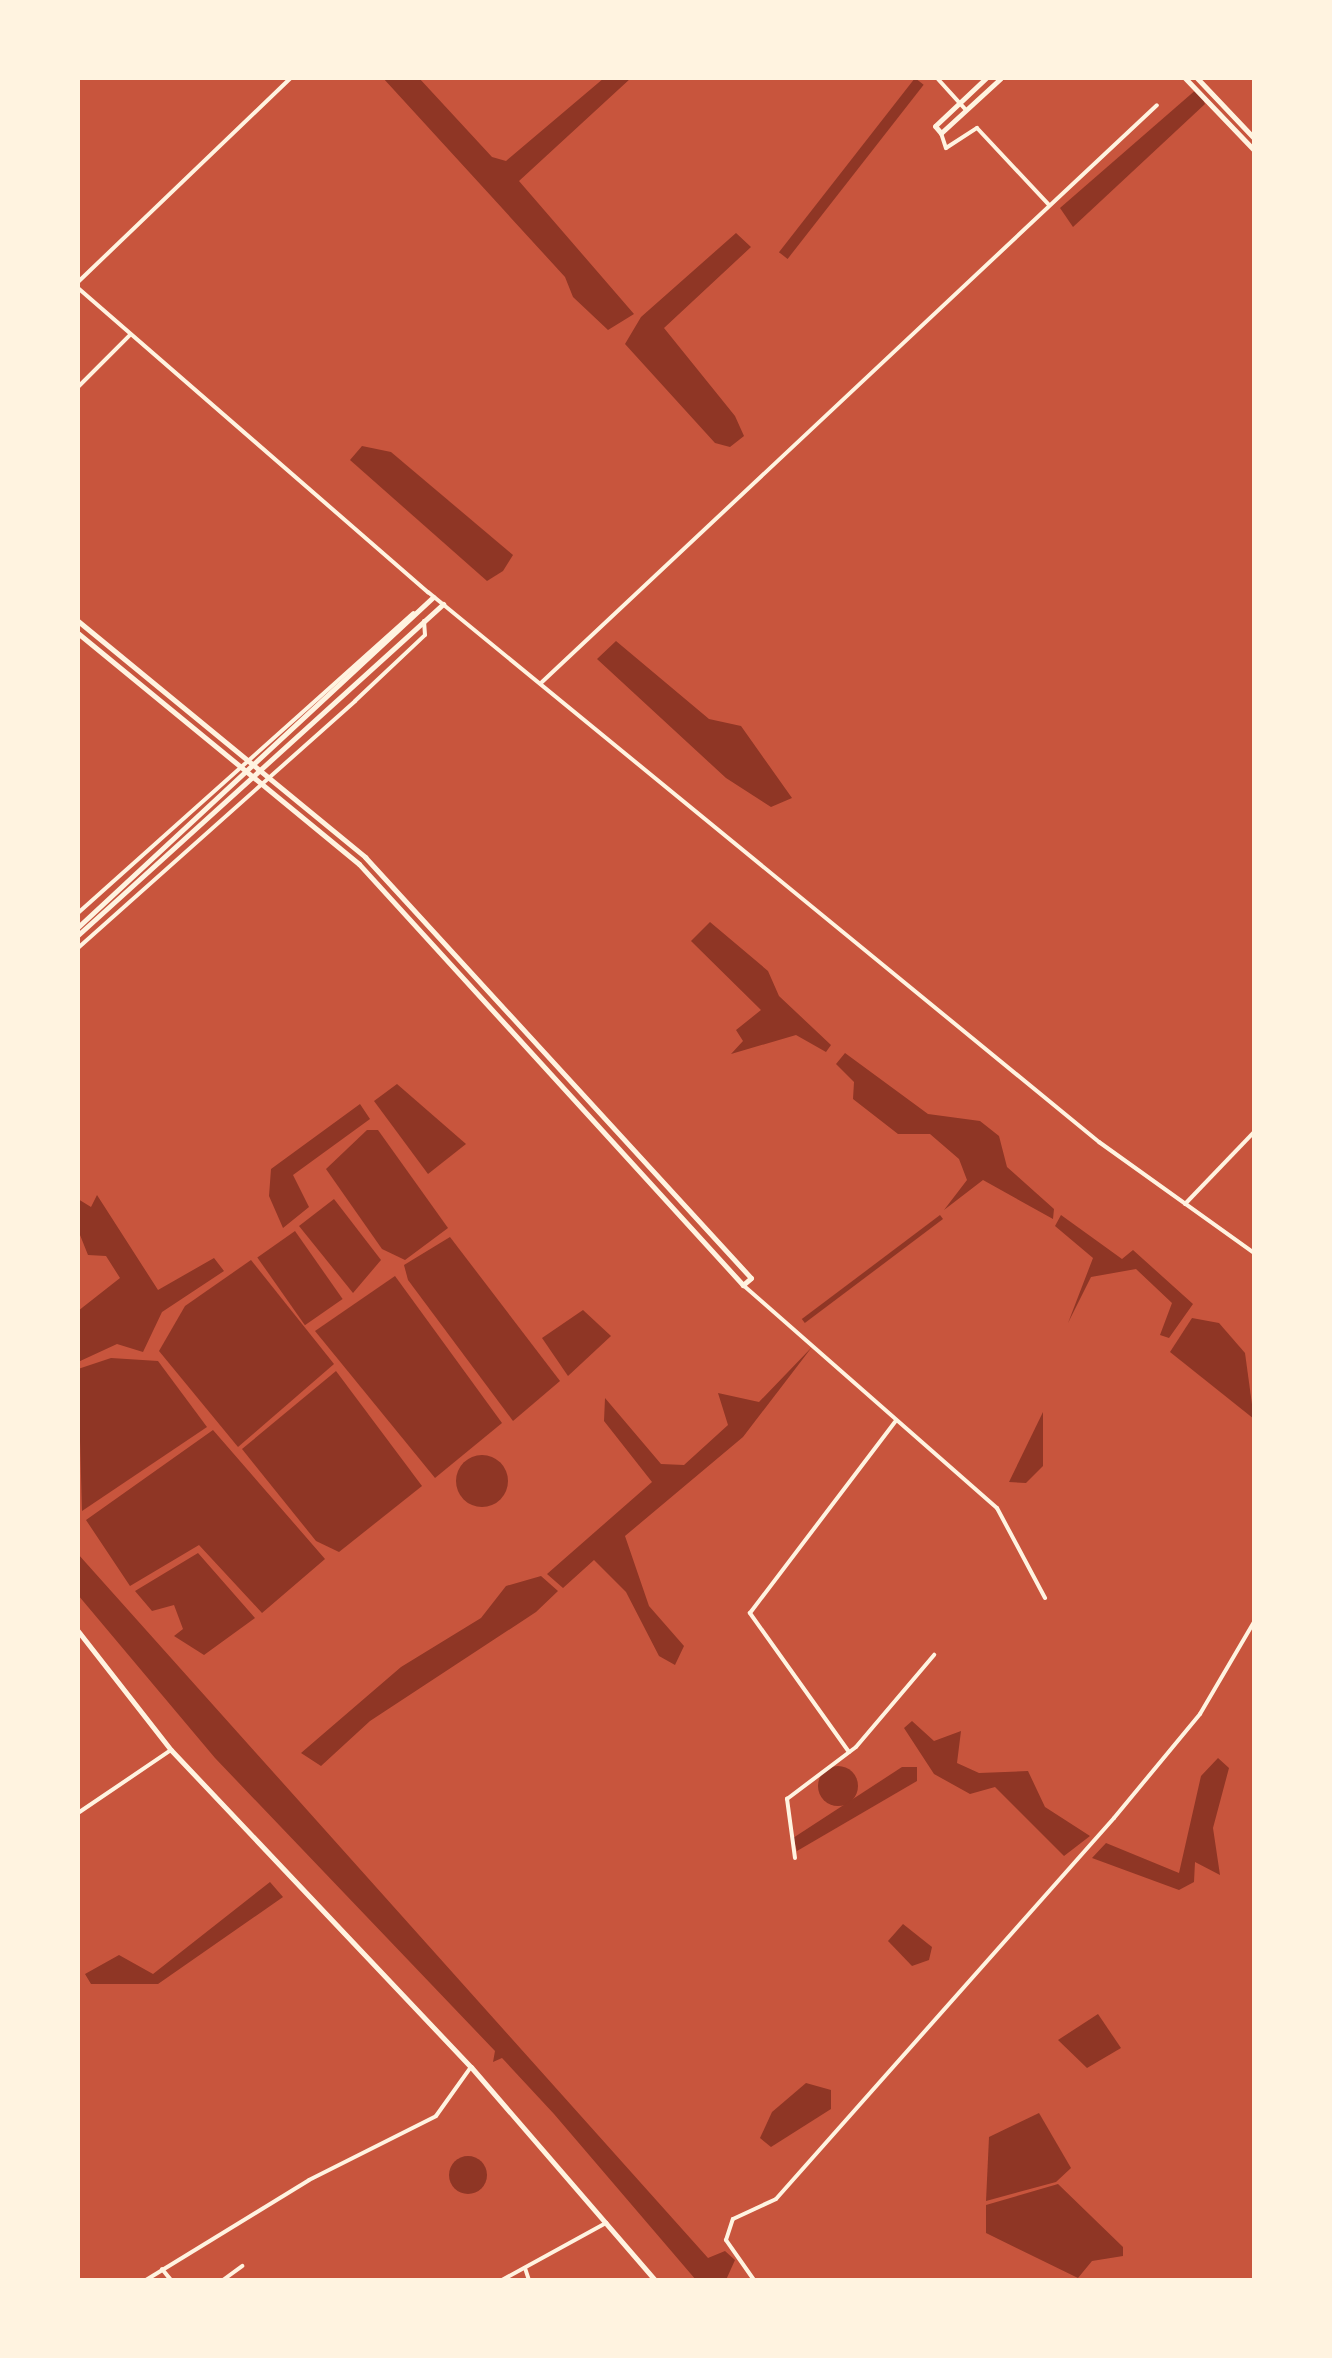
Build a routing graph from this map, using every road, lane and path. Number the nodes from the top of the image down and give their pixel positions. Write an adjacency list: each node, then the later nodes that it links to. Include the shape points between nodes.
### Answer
1 (292, 78): 14 (street)
2 (937, 78): 7 (street)
3 (986, 78): 7 (main road)
4 (1001, 78): 9 (main road)
5 (1186, 78): 12 (main road)
6 (1197, 78): 11 (main road)
7 (959, 103): 9 (street); 10 (main road, via 935,126)
8 (1158, 105): 13 (street)
9 (966, 110): 10 (main road)
10 (940, 133): 13 (street, via 946,148 977,128)
11 (1254, 138)
12 (1254, 150)
13 (1049, 205): 23 (street)
14 (78, 285): 15 (street)
15 (130, 334): 16 (street); 17 (street)
16 (78, 387)
17 (433, 597): 18 (street); 19 (main road)
18 (442, 604): 21 (main road); 23 (street)
19 (418, 613): 24 (street, via 404,613); 26 (main road)
20 (78, 621): 24 (main road)
21 (424, 621): 26 (main road); 28 (street, via 425,636)
22 (78, 633): 25 (main road)
23 (542, 682): 35 (street)
24 (250, 760): 25 (street); 26 (main road)
25 (243, 766): 27 (main road); 30 (street)
26 (261, 768): 27 (main road); 28 (main road)
27 (254, 775): 29 (main road); 31 (main road); 32 (main road)
28 (272, 778): 29 (street); 37 (main road, via 365,856 750,1278)
29 (265, 785): 33 (street); 37 (main road, via 359,864)
30 (78, 913)
31 (78, 927)
32 (78, 935)
33 (78, 948)
34 (1254, 1132): 35 (street)
35 (1185, 1204): 36 (street)
36 (1254, 1253)
37 (743, 1285): 38 (street)
38 (895, 1422): 39 (street, via 997,1508); 44 (street, via 750,1614)
39 (1046, 1598)
40 (1254, 1622): 58 (street, via 1200,1714 1114,1818 776,2199 733,2219 726,2240)
41 (78, 1631): 43 (main road)
42 (934, 1654): 44 (street)
43 (171, 1750): 45 (street); 47 (main road)
44 (849, 1752): 46 (street, via 784,1806)
45 (78, 1812)
46 (795, 1858)
47 (471, 2067): 48 (main road); 51 (street, via 436,2116)
48 (606, 2223): 50 (street); 57 (main road)
49 (242, 2266): 54 (street)
50 (525, 2268): 55 (street); 56 (street)
51 (162, 2269): 52 (street); 53 (street)
52 (146, 2280)
53 (171, 2280)
54 (223, 2280)
55 (502, 2280)
56 (528, 2280)
57 (655, 2280)
58 (754, 2280)

